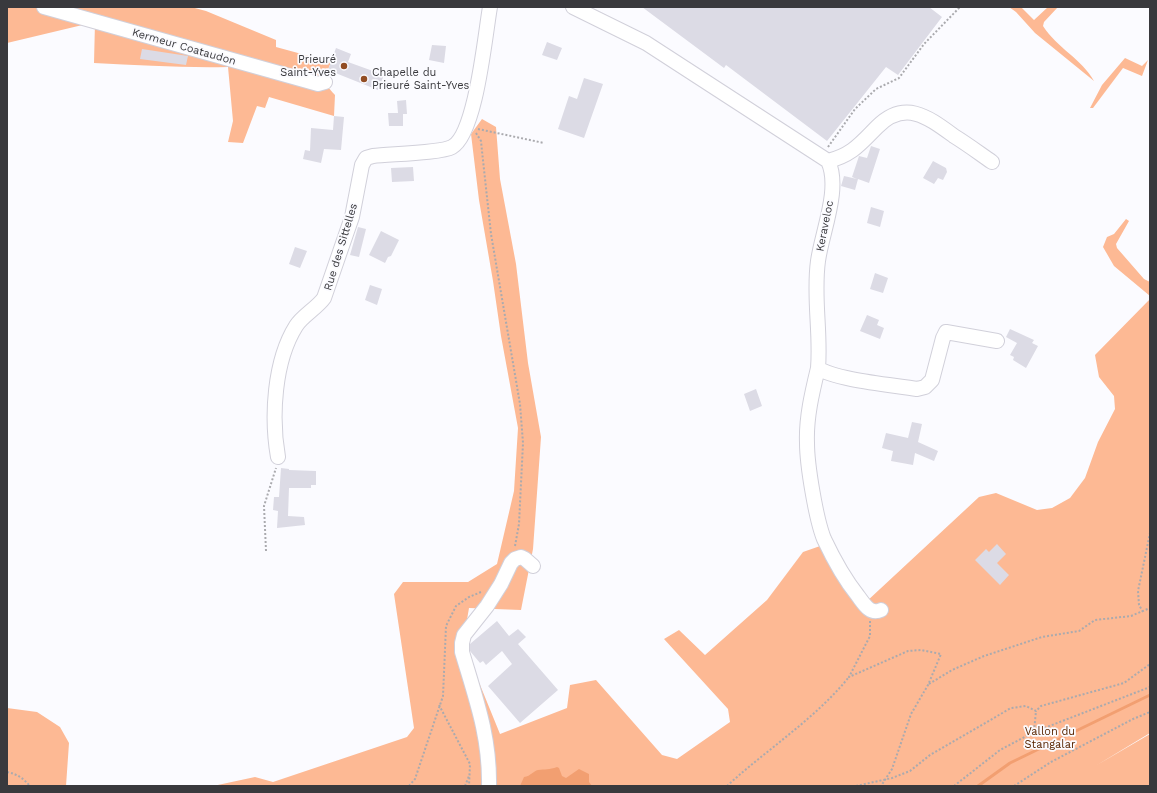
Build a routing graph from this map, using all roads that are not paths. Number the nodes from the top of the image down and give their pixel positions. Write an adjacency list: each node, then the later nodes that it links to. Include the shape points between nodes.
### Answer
1 (44, 7): 4 (street, Kermeur Coataudon, via 318,84)
2 (490, 7): 9 (street, Rue des Sittelles, via 474,104 463,137 452,147 366,158 362,165 352,217 324,298 296,325 277,379 274,434)
3 (573, 7): 5 (street, via 646,43)
4 (325, 82)
5 (825, 159): 6 (street, via 843,158 886,118 895,114 912,113 927,116); 8 (street, Keraveloc, via 832,170 833,184 818,261 815,298)
6 (992, 162)
7 (997, 341): 8 (street, via 946,332 932,380 925,387 917,389 825,373)
8 (818, 368): 11 (street, Keraveloc, via 808,415 807,444 814,497 824,538 852,589)
9 (278, 457)
10 (533, 566): 12 (street, via 521,557 511,563 487,606 464,635 462,643 462,652 485,732)
11 (875, 609)
12 (489, 786)

